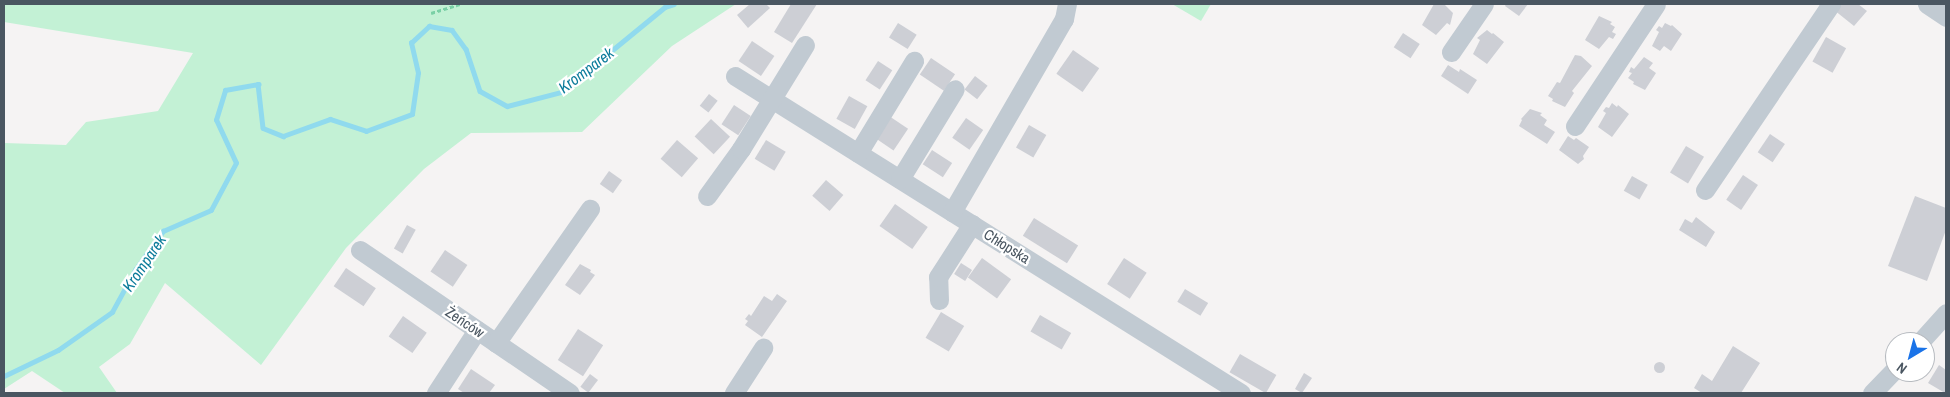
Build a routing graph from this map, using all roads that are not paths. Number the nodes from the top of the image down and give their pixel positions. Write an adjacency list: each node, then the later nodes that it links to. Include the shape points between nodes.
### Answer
1 (1067, 4): 19 (street, via 1064,19)
2 (1484, 4): 8 (street)
3 (1656, 4): 13 (street)
4 (1831, 4): 16 (street)
5 (1927, 4): 6 (street)
6 (1946, 17)
7 (805, 45): 12 (street)
8 (1451, 52)
9 (914, 61): 14 (street)
10 (736, 76): 12 (street, Chłopska)
11 (955, 89): 15 (street)
12 (773, 99): 14 (street, Chłopska); 17 (street)
13 (1575, 126)
14 (858, 153): 15 (street, Chłopska)
15 (900, 179): 19 (street, Chłopska)
16 (1705, 190)
17 (707, 196)
18 (590, 209): 26 (street)
19 (952, 212): 20 (street, Chłopska)
20 (972, 224): 22 (street, via 938,278); 32 (street, Chłopska)
21 (360, 250): 24 (street, Żeńców)
22 (939, 300)
23 (1946, 314): 25 (street)
24 (477, 330): 26 (street, Żeńców); 29 (street)
25 (1929, 332)
26 (496, 343): 30 (street, Żeńców)
27 (763, 348): 31 (street)
28 (1885, 379): 33 (street)
29 (436, 393)
30 (569, 393)
31 (734, 393)
32 (1241, 393)
33 (1872, 393)

